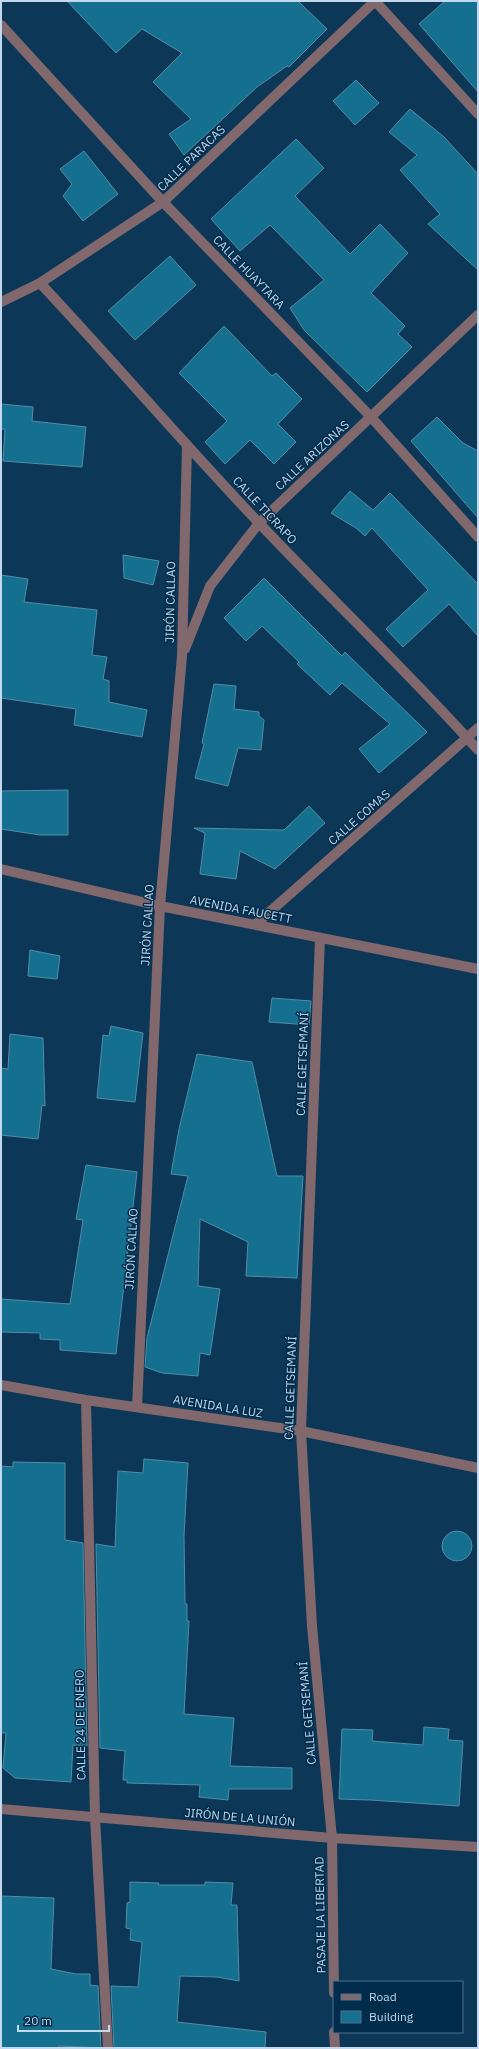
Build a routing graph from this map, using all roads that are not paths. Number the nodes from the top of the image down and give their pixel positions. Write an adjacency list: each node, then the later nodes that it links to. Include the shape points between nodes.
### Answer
1 (375, 1): 3 (street); 4 (street, CALLE PARACAS)
2 (1, 25): 4 (street, CALLE HUAYTARA)
3 (478, 114)
4 (163, 202): 5 (street, CALLE PARACAS); 8 (street, CALLE HUAYTARA)
5 (40, 282): 6 (street, CALLE PARACAS); 9 (street, CALLE TICRAPO, via 114,361)
6 (1, 302)
7 (478, 315): 8 (street, CALLE ARIZONAS)
8 (371, 417): 10 (street, CALLE ARIZONAS); 11 (street, CALLE HUAYTARA)
9 (187, 445): 10 (street, CALLE TICRAPO); 12 (street, JIRÓN CALLAO)
10 (259, 523): 12 (street, CALLE ARIZONAS, via 210,586); 14 (street, CALLE TICRAPO)
11 (478, 537)
12 (182, 656): 17 (street, JIRÓN CALLAO)
13 (478, 728): 14 (street, CALLE COMAS)
14 (468, 738): 15 (street, CALLE TICRAPO); 18 (street, CALLE COMAS)
15 (478, 750)
16 (1, 869): 17 (street, AVENIDA FAUCETT)
17 (160, 906): 18 (street, AVENIDA FAUCETT); 23 (street, JIRÓN CALLAO)
18 (256, 924): 19 (street, AVENIDA FAUCETT)
19 (320, 938): 20 (street, AVENIDA FAUCETT); 24 (street, CALLE GETSEMANÍ)
20 (478, 968)
21 (1, 1385): 22 (street, AVENIDA LA LUZ)
22 (86, 1400): 23 (street, AVENIDA LA LUZ); 27 (street, CALLE 24 DE ENERO)
23 (136, 1407): 24 (street, AVENIDA LA LUZ)
24 (301, 1431): 25 (street, AVENIDA LA LUZ); 28 (street, CALLE GETSEMANÍ, via 312,1626)
25 (478, 1468)
26 (1, 1809): 27 (street, JIRÓN DE LA UNIÓN)
27 (95, 1818): 28 (street, JIRÓN DE LA UNIÓN); 32 (street, CALLE 24 DE ENERO)
28 (332, 1838): 29 (street, JIRÓN DE LA UNIÓN); 30 (street, PASAJE LA LIBERTAD)
29 (478, 1847)
30 (334, 1981)
31 (334, 2033): 33 (street)
32 (108, 2048)
33 (335, 2048)

